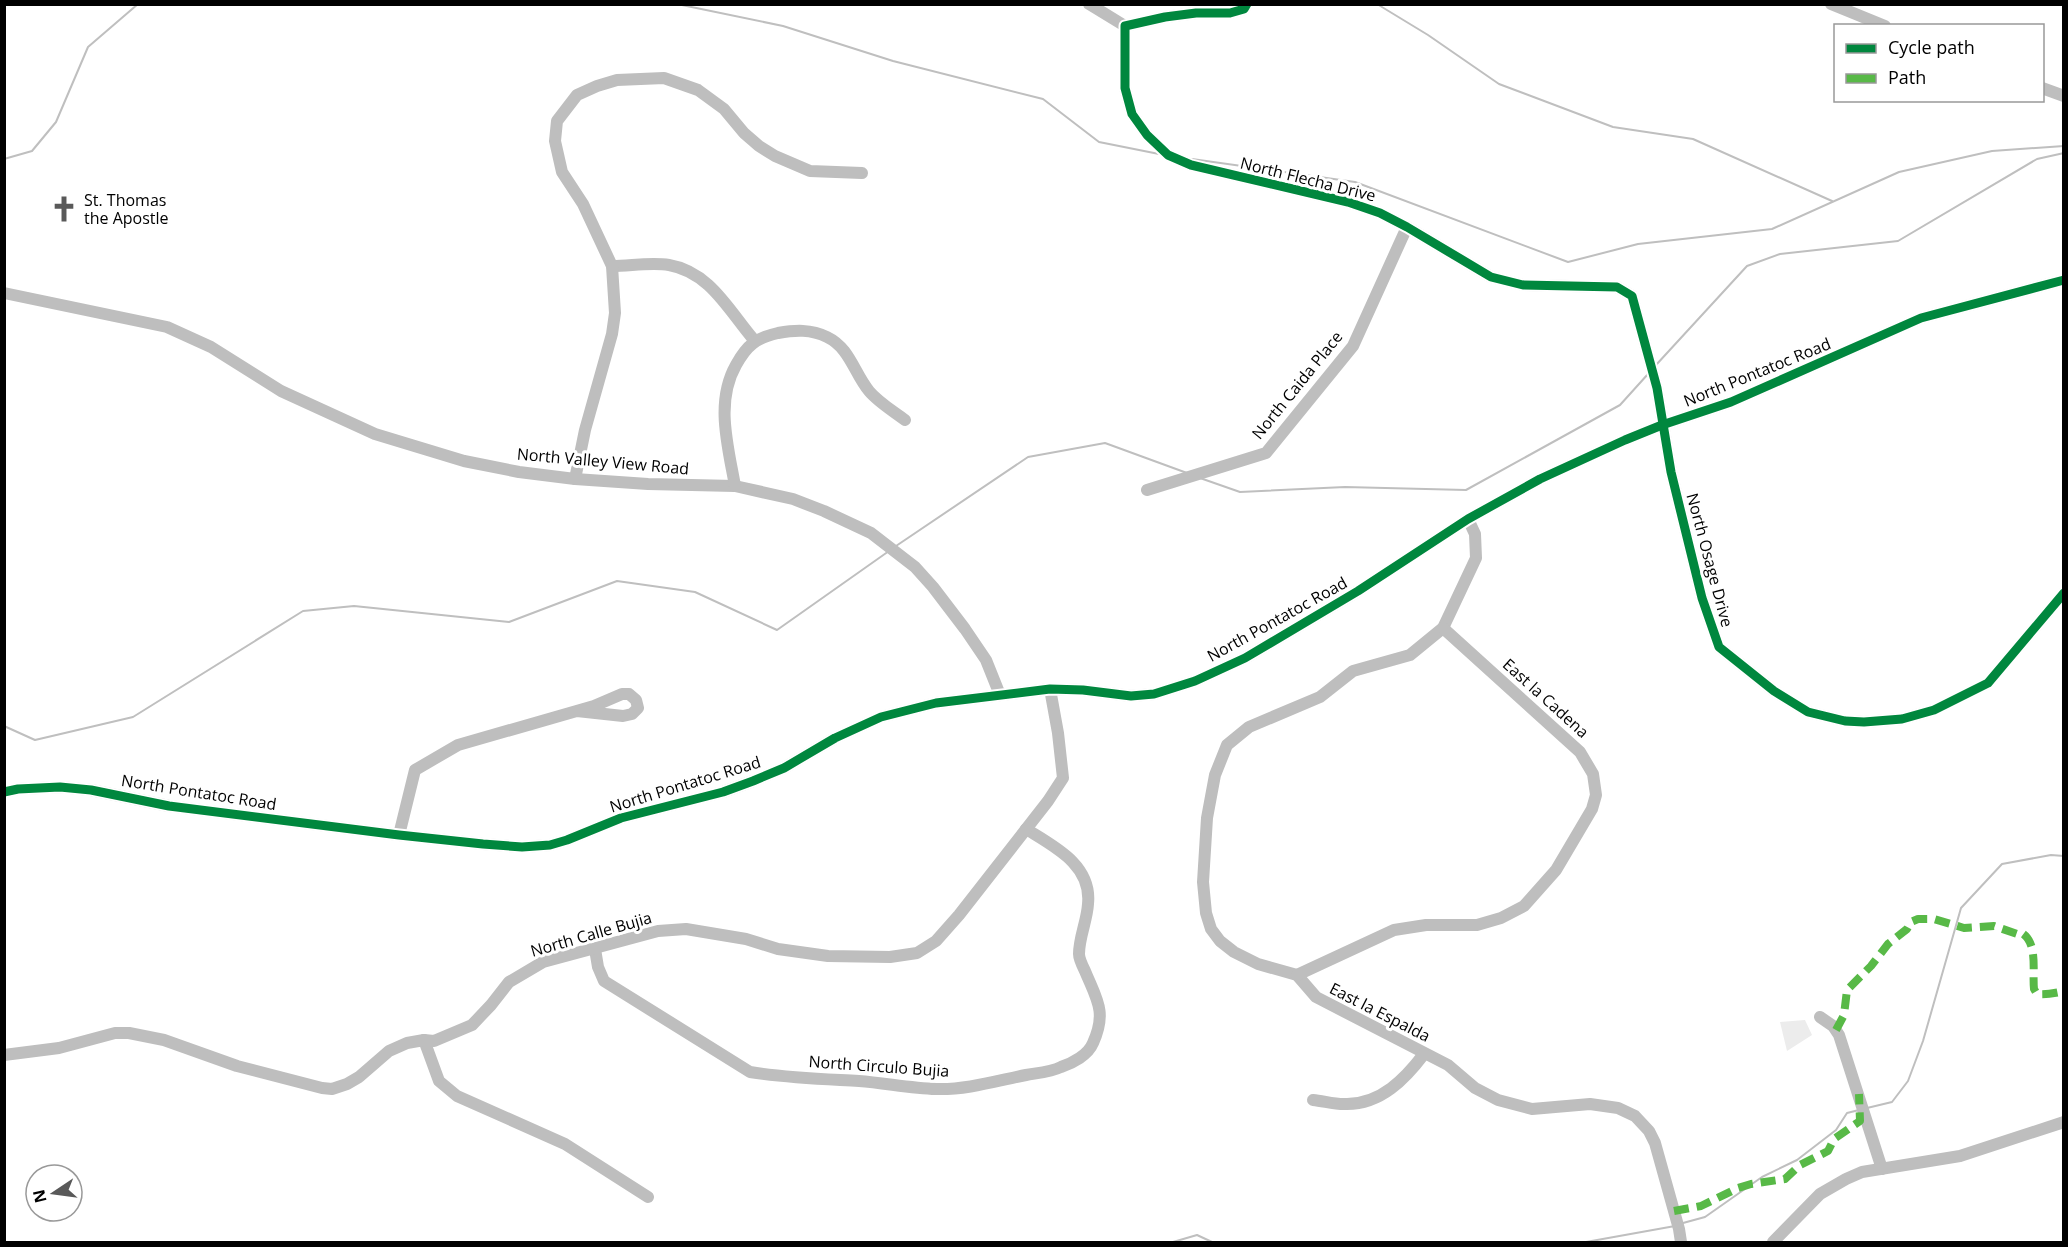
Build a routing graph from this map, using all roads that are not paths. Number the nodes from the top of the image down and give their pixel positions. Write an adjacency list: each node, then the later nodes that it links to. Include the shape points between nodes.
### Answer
1 (1089, 4): 5 (street)
2 (1247, 4): 5 (street, via 1244,9 1230,13 1164,17)
3 (1831, 4): 4 (street)
4 (1880, 24)
5 (1125, 27): 9 (street, North Flecha Drive, via 1125,88 1132,114 1168,155 1200,167 1348,201)
6 (2044, 88): 7 (street)
7 (2064, 96)
8 (862, 173): 10 (street, via 810,171 775,156 698,90 664,78 625,78 597,86 577,95 568,105 557,121 555,141 562,172 584,204)
9 (1407, 226): 15 (street, North Flecha Drive, via 1491,277 1522,285 1617,287 1632,296 1657,388); 18 (street, North Caida Place, via 1353,346 1266,453)
10 (612, 266): 13 (street, via 667,264 688,270 706,282); 16 (street, via 612,334)
11 (2064, 280): 15 (street, North Pontatoc Road, via 1921,318 1731,402)
12 (4, 292): 16 (street, North Valley View Road, via 167,327 211,347 281,391 375,434 464,461)
13 (754, 340): 14 (street, via 793,329 828,337 849,356 869,391); 17 (street, via 728,379 724,404)
14 (905, 420)
15 (1662, 425): 19 (street, North Pontatoc Road, via 1540,479); 20 (street, North Osage Drive, via 1700,591 1719,647 1774,691 1808,712 1864,722 1902,719 1934,710 1988,683)
16 (575, 479): 17 (street, North Valley View Road)
17 (735, 486): 23 (street, North Valley View Road, via 793,499 824,511 871,533 896,551 933,587 965,629 986,660)
18 (1147, 489)
19 (1468, 519): 21 (street, via 1476,558); 22 (street, North Pontatoc Road, via 1348,597 1245,658 1195,681 1163,692 1131,696)
20 (2064, 593)
21 (1443, 628): 29 (street, via 1410,655 1353,670 1320,697 1249,727 1227,745 1215,775 1207,818 1203,882 1206,913 1211,929 1234,952 1258,964); 29 (street, East la Cadena, via 1580,752 1593,774 1596,795 1592,809 1556,870 1524,906 1477,925 1426,925 1394,930)
22 (1050, 689): 23 (street, North Pontatoc Road); 26 (street, North Calle Bujia, via 1063,778)
23 (1000, 695): 27 (street, North Pontatoc Road, via 936,703 880,717 753,781 621,819 550,845 522,847)
24 (577, 711): 27 (street, via 458,745 415,770)
25 (4, 792): 27 (street, North Pontatoc Road, via 60,787 92,790 169,806)
26 (1026, 829): 28 (street, North Calle Bujia, via 959,915 936,941 917,953 890,957 828,956 686,929 626,938); 28 (street, North Circulo Bujia, via 1064,853 1078,866 1087,883 1088,904 1079,956 1097,995 1101,1024 1092,1046 1059,1069 936,1089 750,1072 604,981)
27 (399, 835)
28 (595, 949): 31 (street, North Calle Bujia, via 543,962 526,971 509,981 472,1025 434,1041)
29 (1297, 975): 32 (street, East la Espalda, via 1316,997)
30 (1820, 1017): 36 (street, via 1839,1035)
31 (424, 1040): 33 (street, North Calle Bujia, via 389,1051 358,1077 332,1089 237,1066 164,1040 129,1033); 37 (street, via 439,1081 457,1096 565,1144)
32 (1424, 1054): 34 (street, via 1408,1075 1371,1100 1348,1105); 38 (street, East la Espalda, via 1448,1065 1475,1088 1498,1100 1532,1109 1608,1106 1635,1116 1655,1143)
33 (4, 1055)
34 (1313, 1100)
35 (2064, 1122): 36 (street, via 1960,1156)
36 (1882, 1169): 39 (street, via 1862,1172 1820,1194)
37 (648, 1197)
38 (1681, 1242)
39 (1773, 1242)

